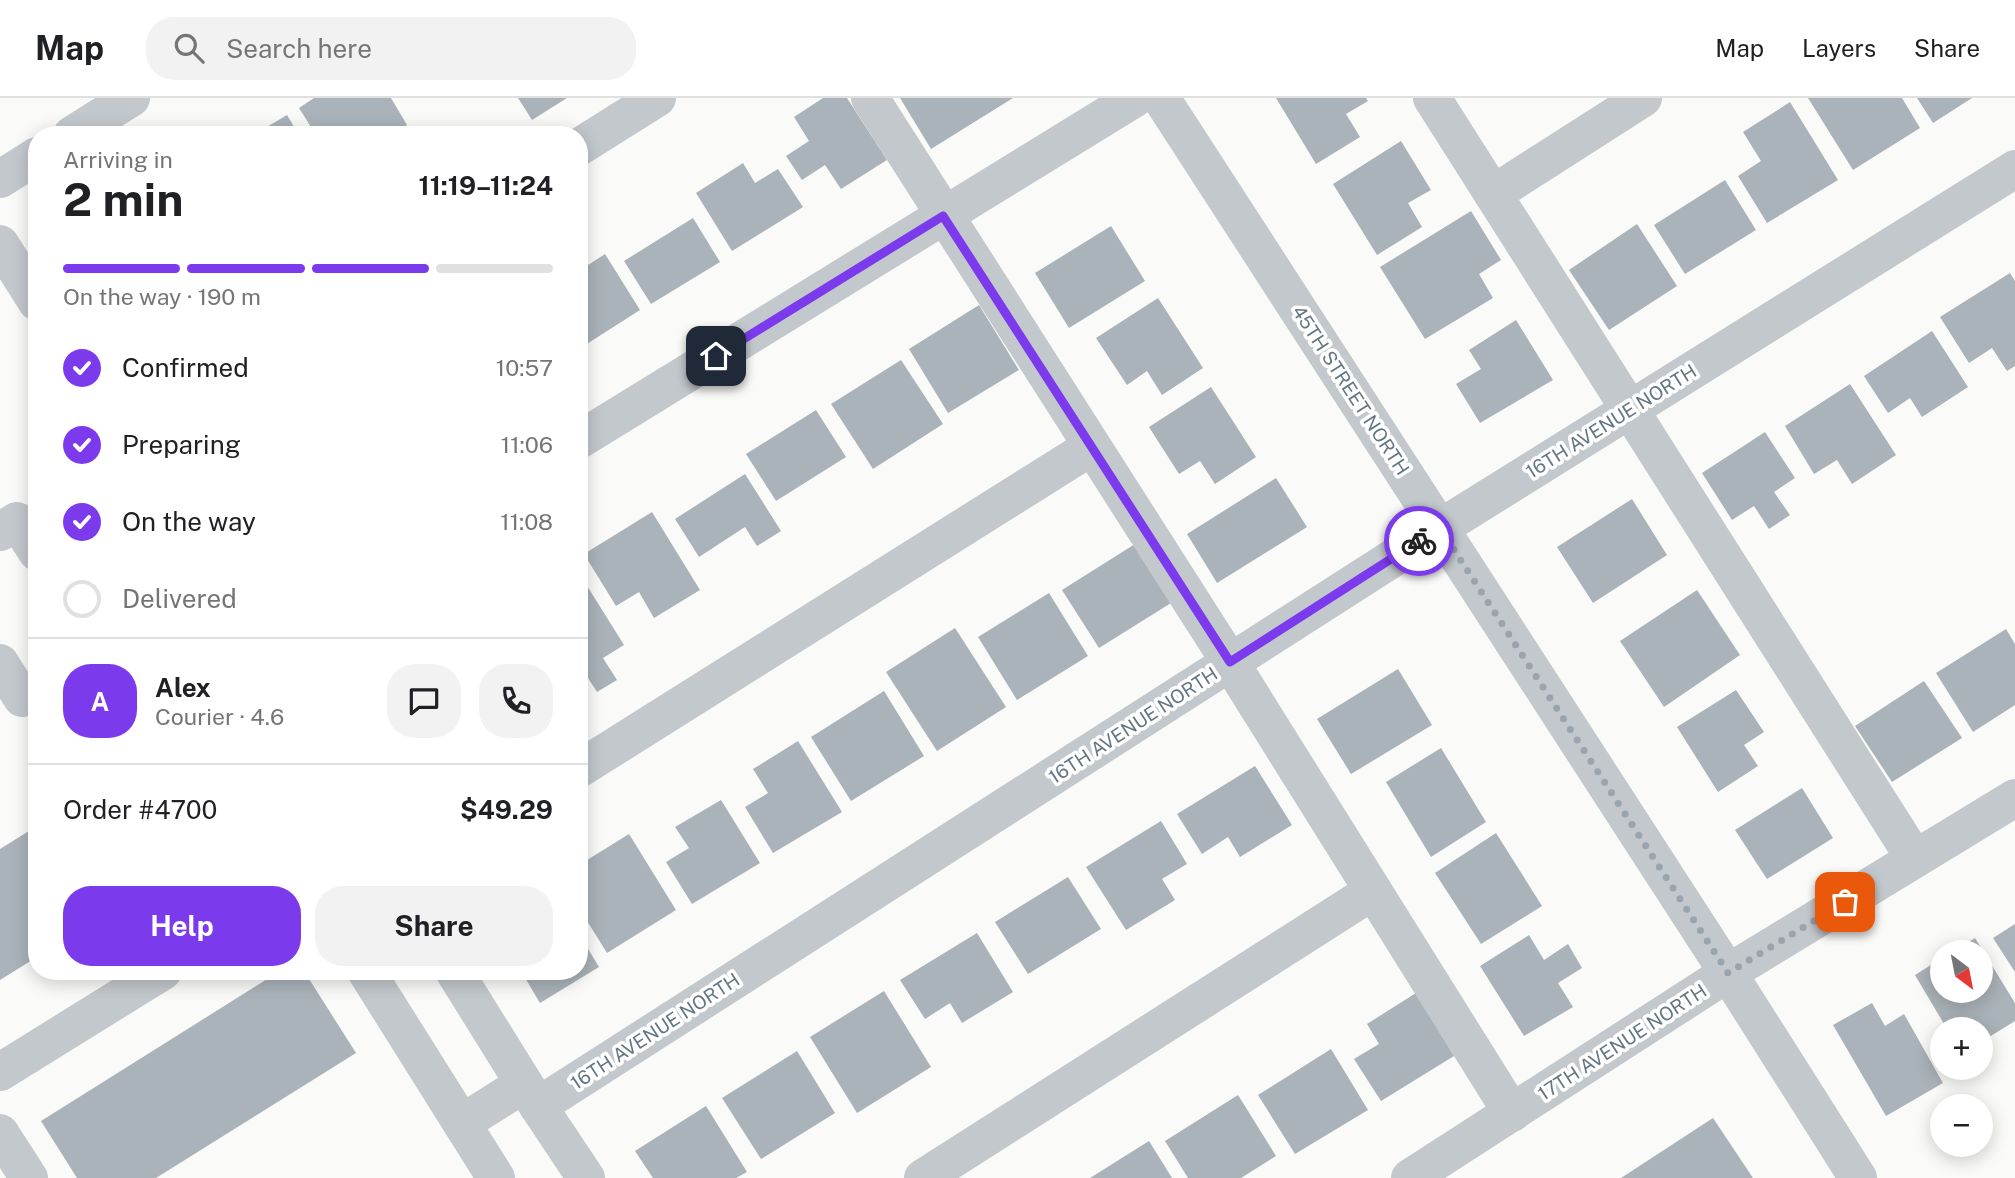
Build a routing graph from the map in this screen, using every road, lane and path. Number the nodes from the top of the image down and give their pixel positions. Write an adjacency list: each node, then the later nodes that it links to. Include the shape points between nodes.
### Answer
1 (131, 98): 8 (street)
2 (657, 98): 9 (street)
3 (870, 98): 14 (street)
4 (1135, 98): 14 (street)
5 (1161, 98): 20 (street, 45TH STREET NORTH)
6 (1432, 98): 13 (street)
7 (1643, 98): 13 (street)
8 (86, 126)
9 (588, 141)
10 (28, 162): 12 (street)
11 (2015, 169): 17 (street, 16TH AVENUE NORTH)
12 (0, 179)
13 (1493, 194): 17 (street)
14 (943, 216): 18 (street); 19 (street)
15 (0, 244): 16 (street)
16 (28, 288)
17 (1630, 409): 20 (street, 16TH AVENUE NORTH); 24 (street)
18 (588, 434)
19 (1091, 447): 21 (street); 22 (street)
20 (1440, 528): 21 (street, 16TH AVENUE NORTH); 26 (street, 45TH STREET NORTH)
21 (1230, 662): 25 (street); 31 (street, 16TH AVENUE NORTH)
22 (588, 763)
23 (2015, 798): 24 (street, 17TH AVENUE NORTH)
24 (1915, 859): 26 (street, 17TH AVENUE NORTH)
25 (1373, 891): 32 (street); 38 (street)
26 (1728, 973): 32 (street, 17TH AVENUE NORTH); 40 (street, 45TH STREET NORTH)
27 (148, 980): 30 (street)
28 (372, 980): 33 (street)
29 (460, 980): 31 (street)
30 (0, 1072)
31 (531, 1095): 33 (street, 16TH AVENUE NORTH); 37 (street)
32 (1512, 1113): 39 (street, 17TH AVENUE NORTH)
33 (462, 1123): 36 (street)
34 (0, 1133): 35 (street)
35 (29, 1178)
36 (496, 1178)
37 (586, 1178)
38 (922, 1178)
39 (1410, 1178)
40 (1858, 1178)

